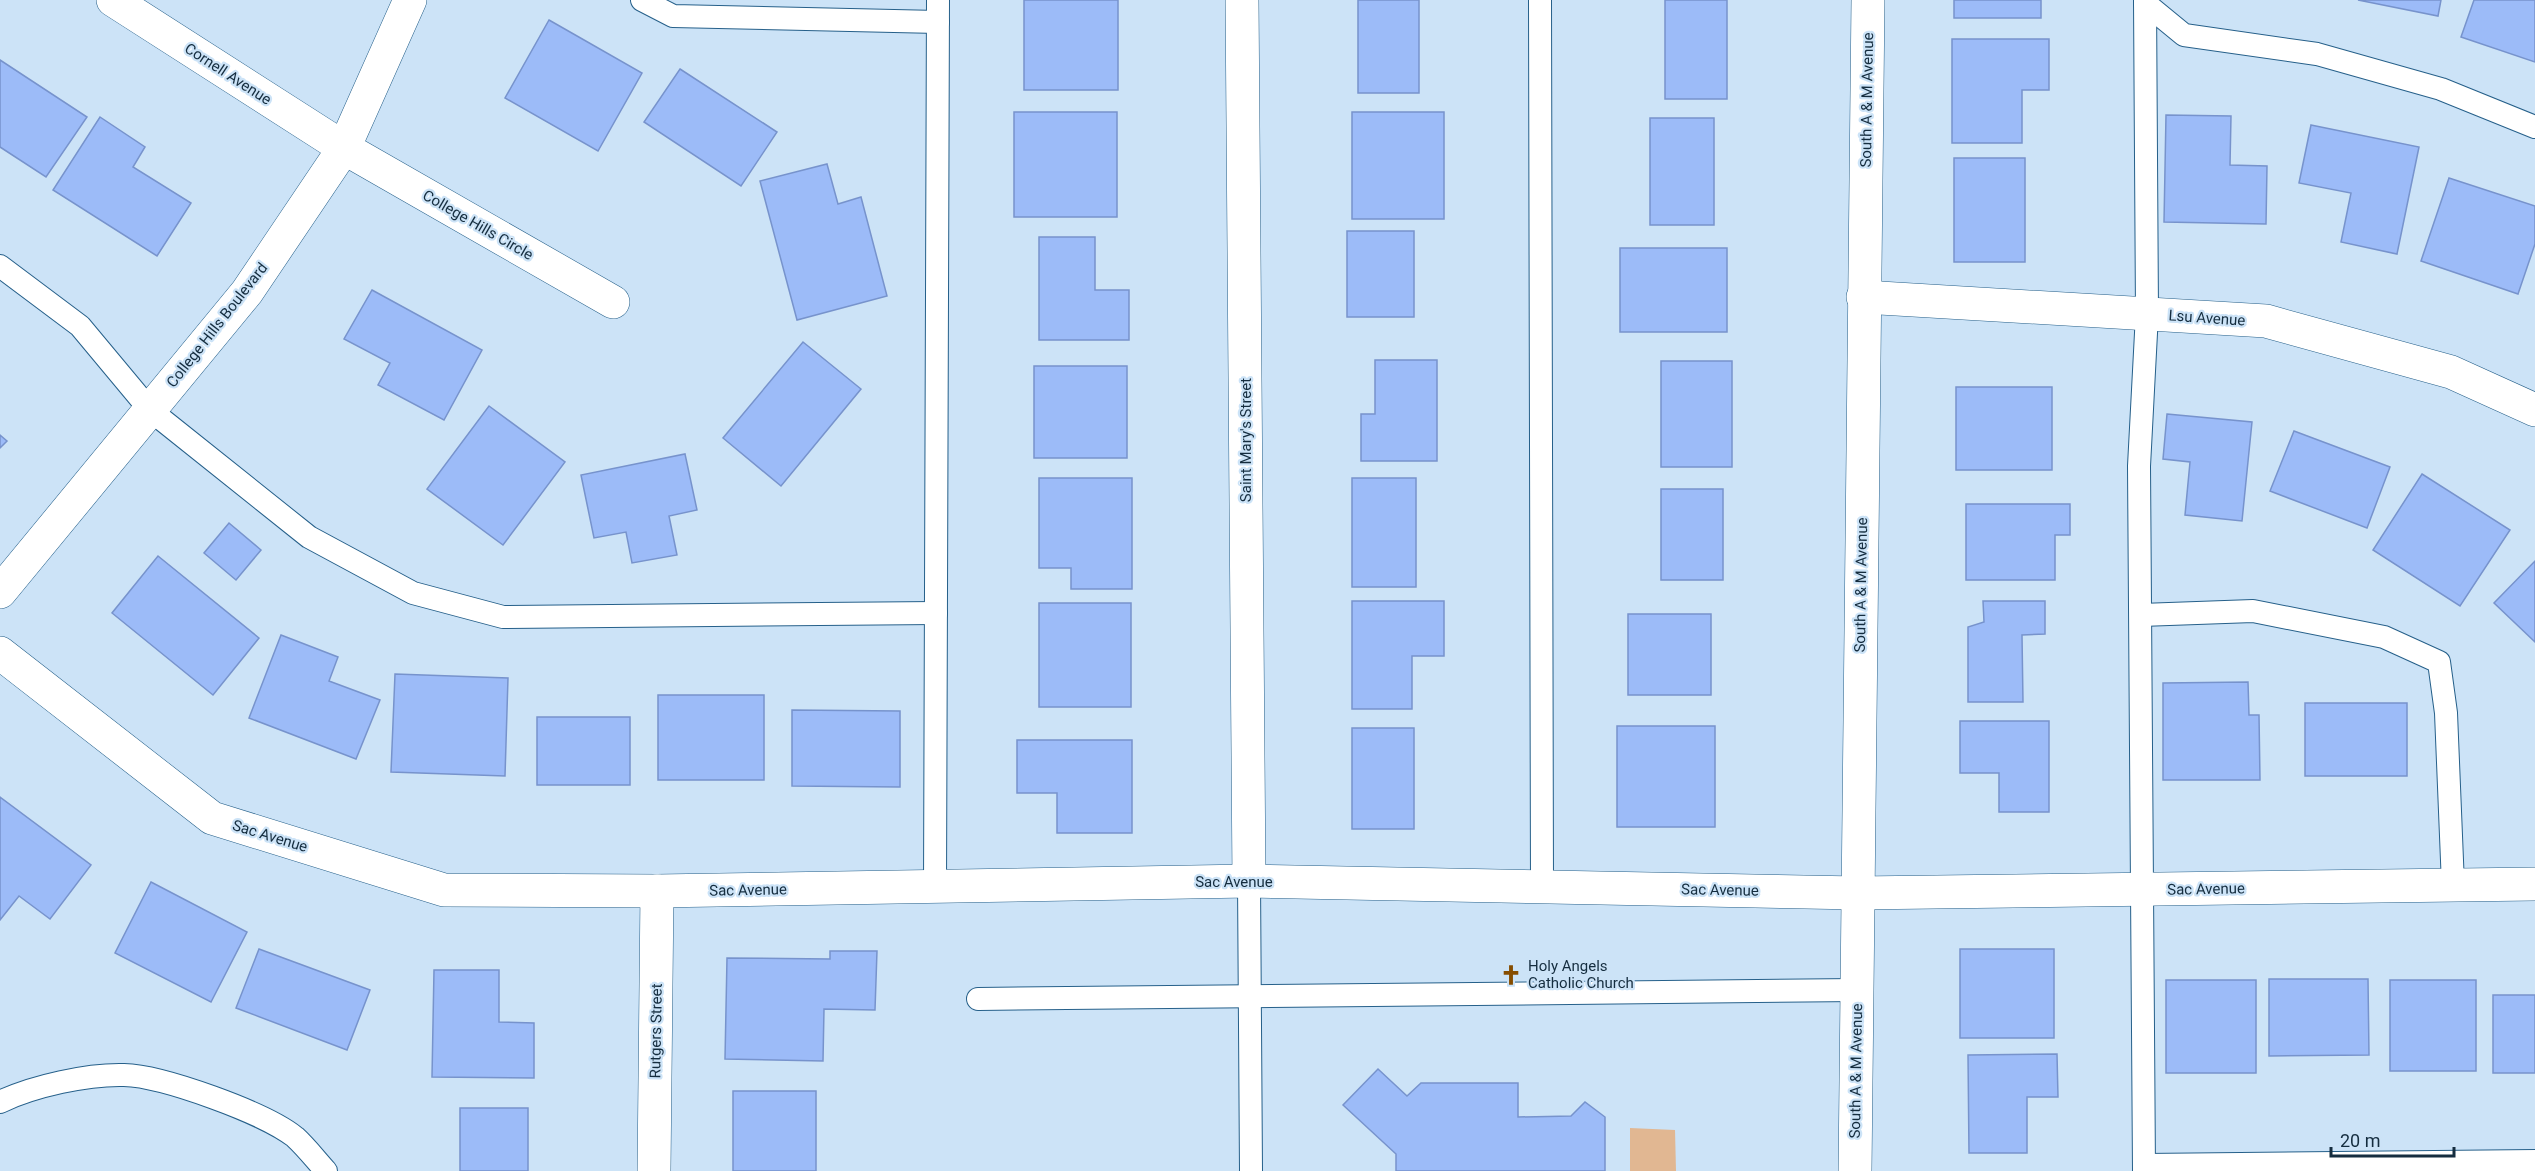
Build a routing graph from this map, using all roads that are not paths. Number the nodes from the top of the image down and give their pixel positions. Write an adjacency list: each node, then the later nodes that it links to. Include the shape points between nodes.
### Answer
1 (113, 0): 10 (street, Cornell Avenue)
2 (410, 0): 10 (street, College Hills Boulevard)
3 (642, 0): 8 (lane, via 673,16)
4 (1242, 0): 21 (street, Saint Mary's Street)
5 (1540, 0): 25 (lane)
6 (1868, 0): 12 (street, South A & M Avenue)
7 (2145, 1): 9 (lane, via 2184,35 2317,54 2441,89); 14 (lane)
8 (938, 11): 18 (lane)
9 (2535, 126)
10 (344, 148): 13 (street, College Hills Circle); 15 (street, College Hills Boulevard, via 247,292)
11 (0, 266): 15 (lane, via 80,326)
12 (1863, 297): 14 (street, Lsu Avenue); 28 (street, South A & M Avenue)
13 (613, 302)
14 (2146, 314): 16 (street, Lsu Avenue, via 2266,321 2451,372); 19 (lane, via 2139,466)
15 (150, 410): 17 (street, College Hills Boulevard); 18 (lane, via 309,537 413,593 503,617)
16 (2535, 410)
17 (0, 592)
18 (936, 613): 24 (lane)
19 (2141, 615): 23 (lane, via 2253,611 2384,637 2439,662 2446,713); 26 (lane)
20 (0, 653): 27 (street, Sac Avenue, via 212,818 444,890)
21 (1249, 881): 24 (street, Sac Avenue); 25 (street, Sac Avenue); 30 (lane)
22 (2535, 884): 23 (street, Sac Avenue)
23 (2453, 885): 26 (street, Sac Avenue)
24 (935, 887): 27 (street, Sac Avenue)
25 (1542, 887): 28 (street, Sac Avenue)
26 (2143, 890): 28 (street, Sac Avenue); 34 (lane)
27 (657, 891): 36 (street, Rutgers Street)
28 (1858, 893): 29 (street, South A & M Avenue)
29 (1857, 990): 30 (lane); 38 (street, South A & M Avenue)
30 (1251, 997): 31 (lane); 37 (lane)
31 (978, 999)
32 (0, 1102): 35 (lane, via 91,1077 126,1075 176,1085 245,1109 295,1137)
33 (2535, 1161): 34 (lane)
34 (2144, 1168)
35 (326, 1171)
36 (654, 1171)
37 (1251, 1171)
38 (1855, 1171)

